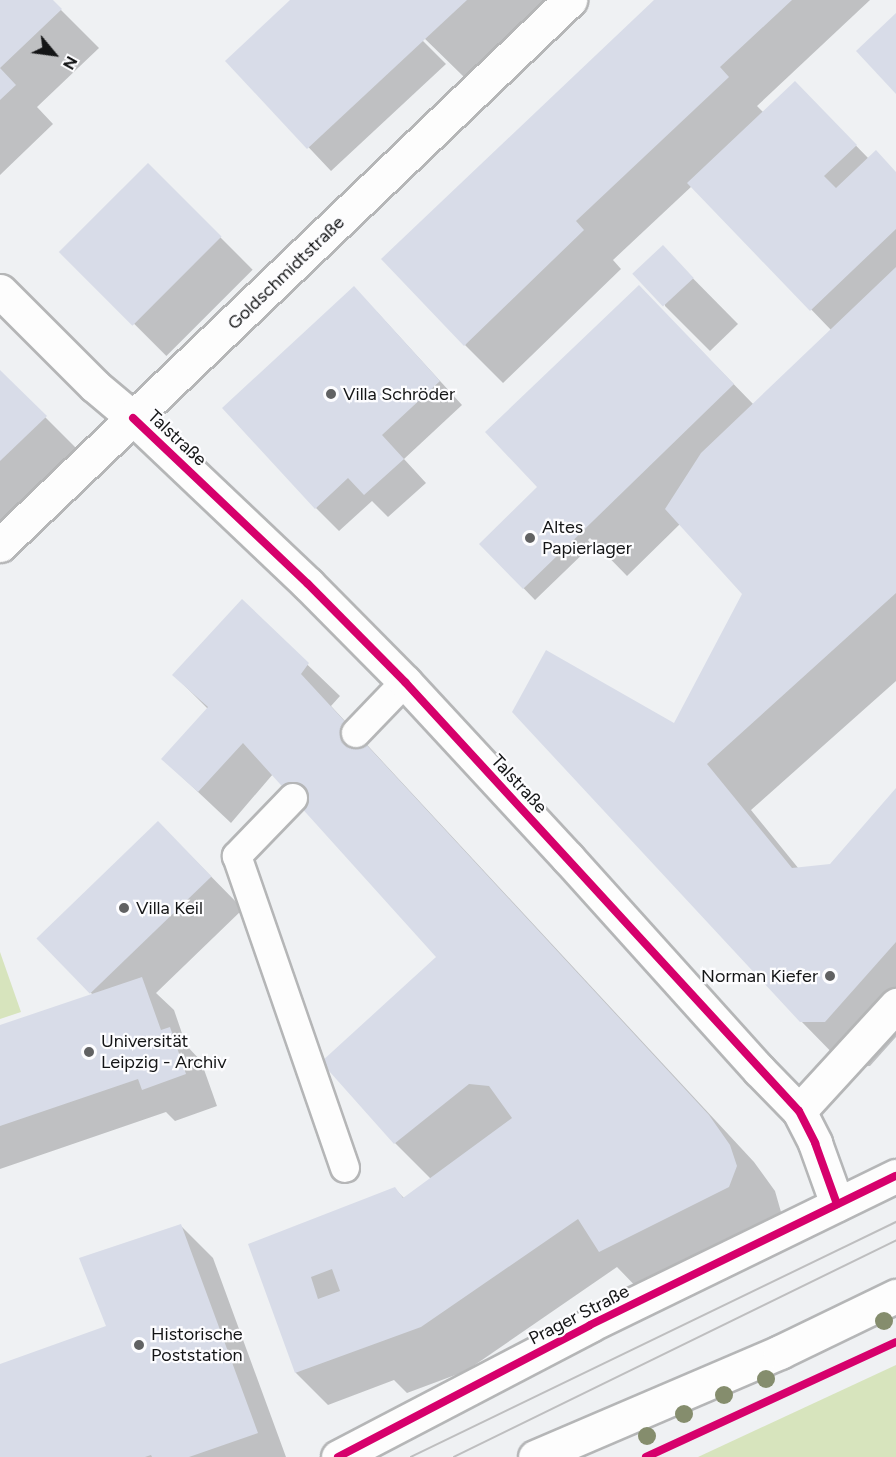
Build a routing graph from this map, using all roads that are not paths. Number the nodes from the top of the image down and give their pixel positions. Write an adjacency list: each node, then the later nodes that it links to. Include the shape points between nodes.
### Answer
1 (570, 0): 3 (street, Goldschmidtstraße)
2 (0, 291): 3 (street, Talstraße, via 95,386)
3 (133, 418): 4 (street, Goldschmidtstraße); 5 (street, Talstraße)
4 (0, 545)
5 (405, 682): 6 (lane); 9 (street, Talstraße)
6 (356, 733)
7 (293, 798): 10 (lane, via 237,856)
8 (896, 1005): 9 (street)
9 (799, 1111): 12 (street, Talstraße)
10 (345, 1168)
11 (896, 1176): 12 (street, Prager Straße)
12 (837, 1204): 14 (street, Prager Straße, via 590,1325)
13 (895, 1296): 15 (street, via 780,1352)
14 (338, 1457)
15 (535, 1457)

